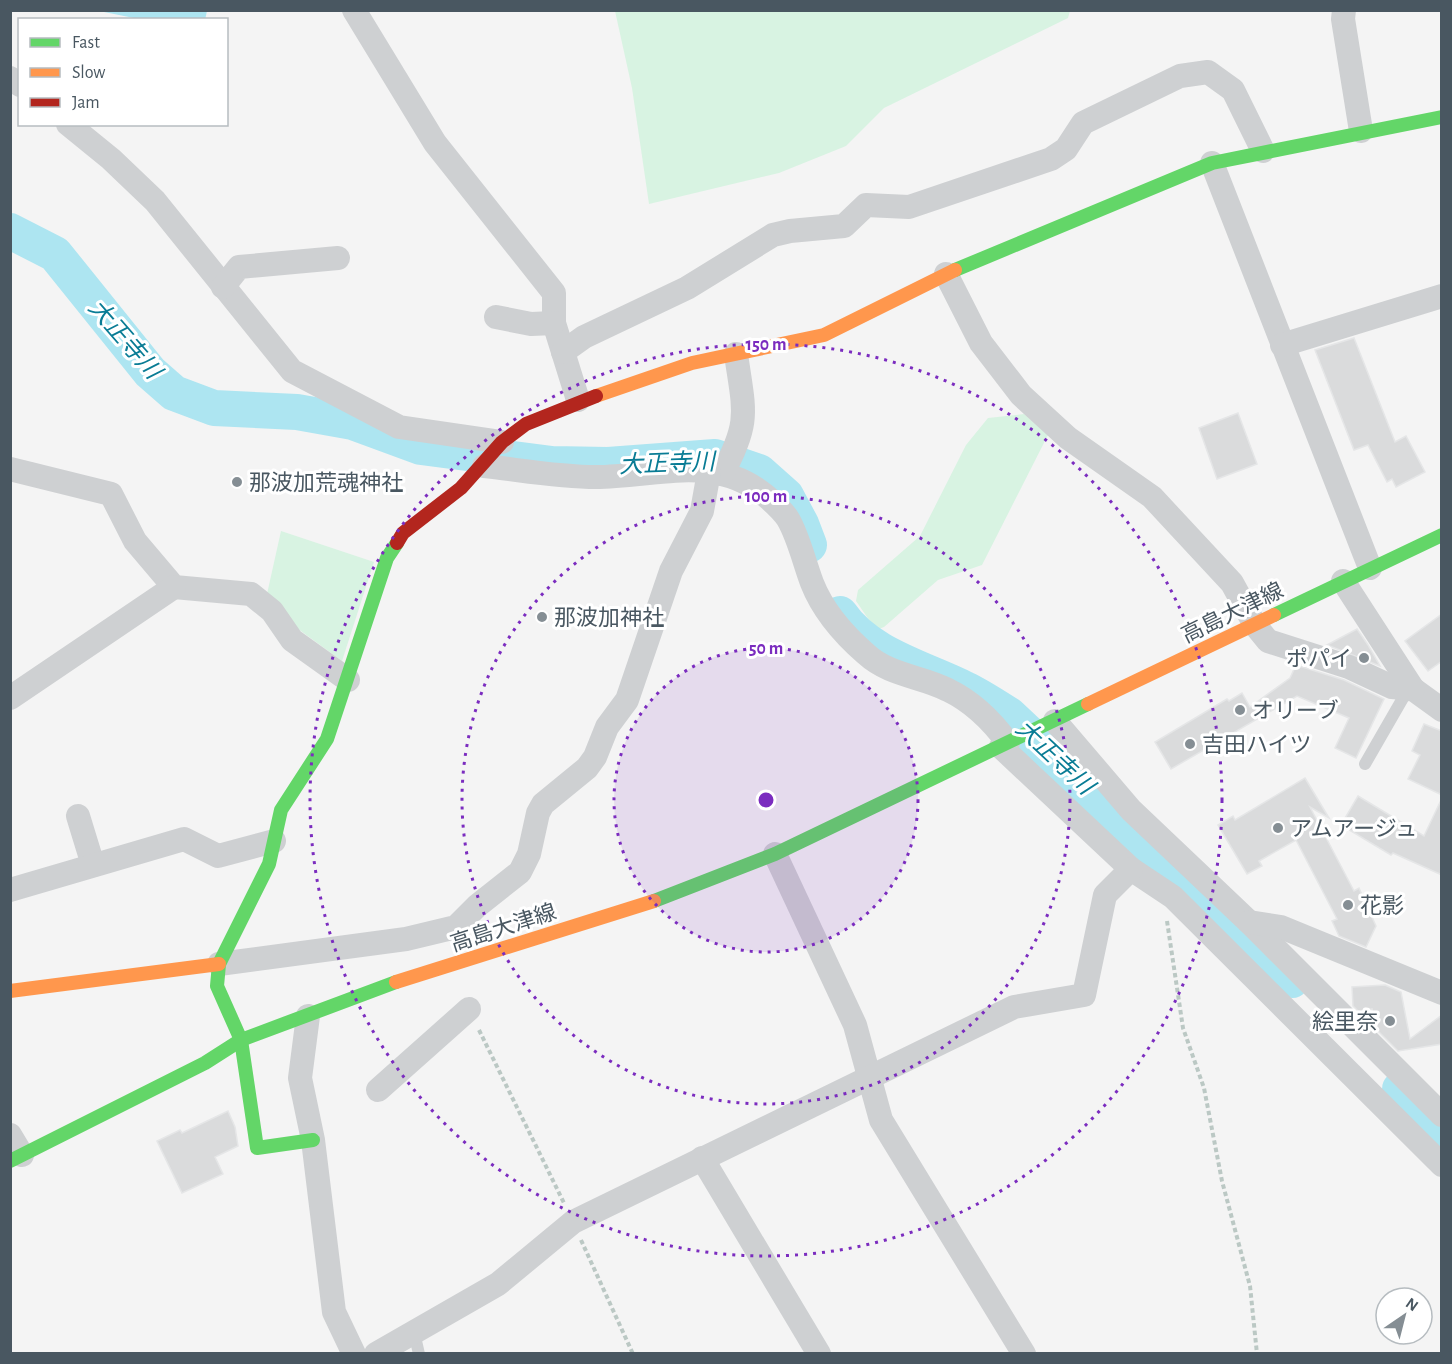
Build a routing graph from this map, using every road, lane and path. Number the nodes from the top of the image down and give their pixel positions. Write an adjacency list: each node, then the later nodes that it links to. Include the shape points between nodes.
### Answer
1 (354, 10): 13 (street, via 435,143 554,293)
2 (1344, 10): 5 (street)
3 (1442, 117): 5 (street)
4 (70, 126): 10 (street, via 155,201)
5 (1361, 131): 6 (street)
6 (1263, 151): 7 (street); 15 (street, via 1233,90 1208,72 1180,76 1083,123 1066,149 1051,159 909,207 866,205 844,226 773,235 687,288 584,337)
7 (1212, 163): 9 (street); 14 (street)
8 (338, 258): 10 (street, via 239,267)
9 (945, 274): 16 (street, via 824,335); 25 (street, via 981,343 1021,395 1068,438 1152,497 1232,583)
10 (223, 287): 18 (street, via 292,371 399,427)
11 (1442, 296): 14 (street)
12 (496, 317): 13 (street, via 531,324)
13 (554, 322): 15 (street)
14 (1282, 345): 22 (street)
15 (562, 352): 17 (street)
16 (736, 354): 17 (street, via 692,363); 19 (street, via 743,429)
17 (578, 400): 18 (street, via 526,424)
18 (493, 454): 19 (street, via 586,477); 26 (street, via 461,488 403,533 387,558)
19 (723, 466): 31 (street, via 756,488 788,518 827,613 867,656 894,673 947,689 992,721); 41 (street, via 671,571 627,700 607,727 587,768 543,804 520,872 456,927 406,939)
20 (10, 469): 24 (street, via 111,494 135,541)
21 (1442, 535): 22 (street, 高島大津線)
22 (1370, 568): 23 (street, 高島大津線)
23 (1343, 581): 25 (street, 高島大津線); 27 (street)
24 (174, 587): 26 (street, via 250,594 272,611 292,640); 28 (street)
25 (1255, 625): 27 (street, via 1268,641 1349,667 1392,687); 30 (street, 高島大津線)
26 (348, 680): 34 (street, via 327,739 281,810)
27 (1413, 689): 29 (street); 32 (lane, via 1402,698)
28 (10, 698)
29 (1442, 710)
30 (1048, 725): 31 (street, 高島大津線); 40 (street)
31 (1008, 744): 35 (street, 高島大津線); 37 (street)
32 (1365, 764)
33 (78, 816): 36 (street)
34 (274, 841): 36 (street, via 218,856 184,839); 41 (street, via 270,864)
35 (775, 854): 45 (street, 高島大津線, via 679,893 367,991); 47 (street, via 855,1025)
36 (93, 865): 38 (street)
37 (1131, 869): 39 (street); 47 (street, via 1105,895 1084,995 1014,1008)
38 (10, 890)
39 (1173, 897): 53 (street); 61 (path, via 1165,909 1183,1028 1204,1088 1222,1181 1250,1286)
40 (1249, 921): 43 (street, via 1281,927); 49 (street)
41 (219, 964): 42 (street); 46 (street, via 217,986)
42 (12, 987)
43 (1442, 993)
44 (469, 1009): 48 (street); 54 (path)
45 (308, 1016): 46 (street, 高島大津線); 50 (street, via 300,1078)
46 (241, 1040): 50 (street, via 257,1148); 51 (street, 高島大津線, via 205,1063)
47 (867, 1077): 52 (street); 60 (street, via 881,1120)
48 (378, 1090)
49 (1442, 1115)
50 (313, 1140): 56 (street, via 334,1312)
51 (14, 1150)
52 (702, 1158): 54 (street); 59 (street)
53 (1442, 1165)
54 (573, 1222): 55 (street, via 498,1284); 58 (path)
55 (417, 1343): 57 (street)
56 (354, 1353)
57 (376, 1353)
58 (633, 1353)
59 (819, 1353)
60 (1024, 1353)
61 (1257, 1353)

